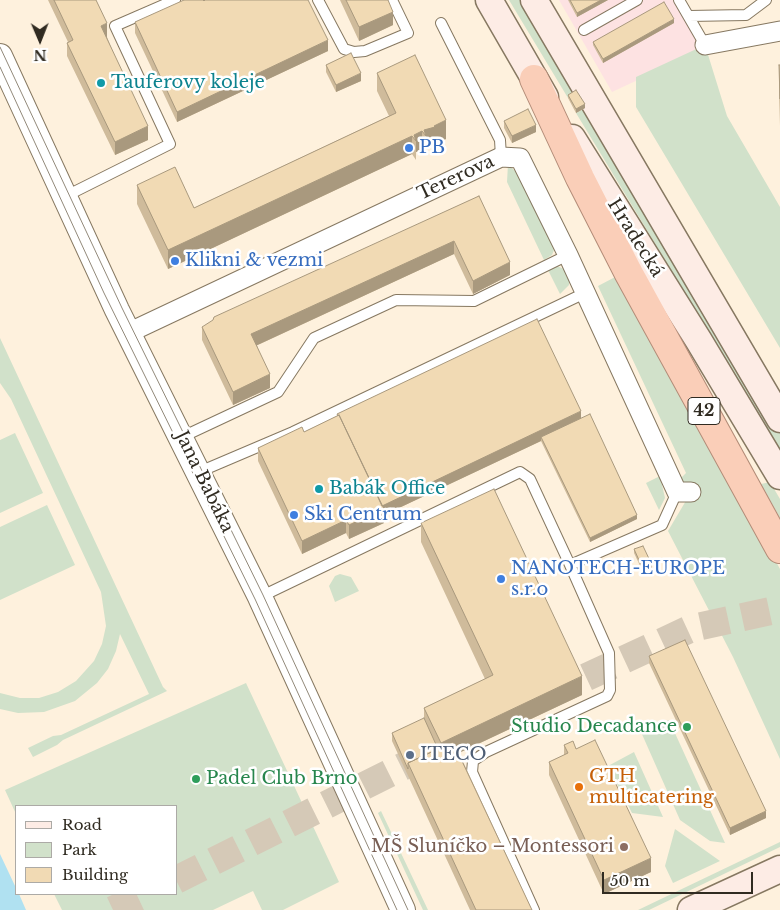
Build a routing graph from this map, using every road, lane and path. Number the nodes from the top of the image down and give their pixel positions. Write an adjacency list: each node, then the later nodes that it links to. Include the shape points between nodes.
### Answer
1 (175, 0): 17 (lane, via 115,26 170,144)
2 (318, 0): 3 (lane, via 344,48 354,52 366,51 408,33)
3 (392, 0)
4 (489, 0): 15 (main road, Hradecká)
5 (534, 0): 21 (main road, Hradecká)
6 (637, 0): 11 (lane)
7 (679, 0): 9 (lane)
8 (766, 0): 9 (lane, via 746,15)
9 (689, 16): 13 (lane)
10 (441, 23): 16 (lane, via 500,140)
11 (584, 30)
12 (780, 31): 13 (street)
13 (705, 45)
14 (3, 72): 17 (street, Jana Babáka)
15 (534, 79): 24 (main road, Hradecká, via 699,340); 26 (highway, 42, via 628,272)
16 (501, 157): 18 (street, Tererova, via 520,158); 20 (street, Tererova)
17 (64, 197): 20 (street, Jana Babáka)
18 (568, 255): 19 (street, Tererova); 22 (lane, via 474,302 396,300 314,338 278,392)
19 (586, 293): 23 (lane, via 293,432); 25 (street, Tererova)
20 (128, 333): 22 (street, Jana Babáka)
21 (780, 418)
22 (182, 437): 23 (street, Jana Babáka)
23 (200, 472): 28 (street, Jana Babáka)
24 (780, 476)
25 (684, 492): 27 (lane, via 662,525)
26 (780, 550)
27 (570, 565): 28 (lane, via 530,479 520,472); 31 (lane, via 609,653 610,690 607,696 473,761 472,772)
28 (260, 597): 30 (street, Jana Babáka)
29 (780, 869): 32 (main road)
30 (403, 910)
31 (534, 910)
32 (691, 910)

